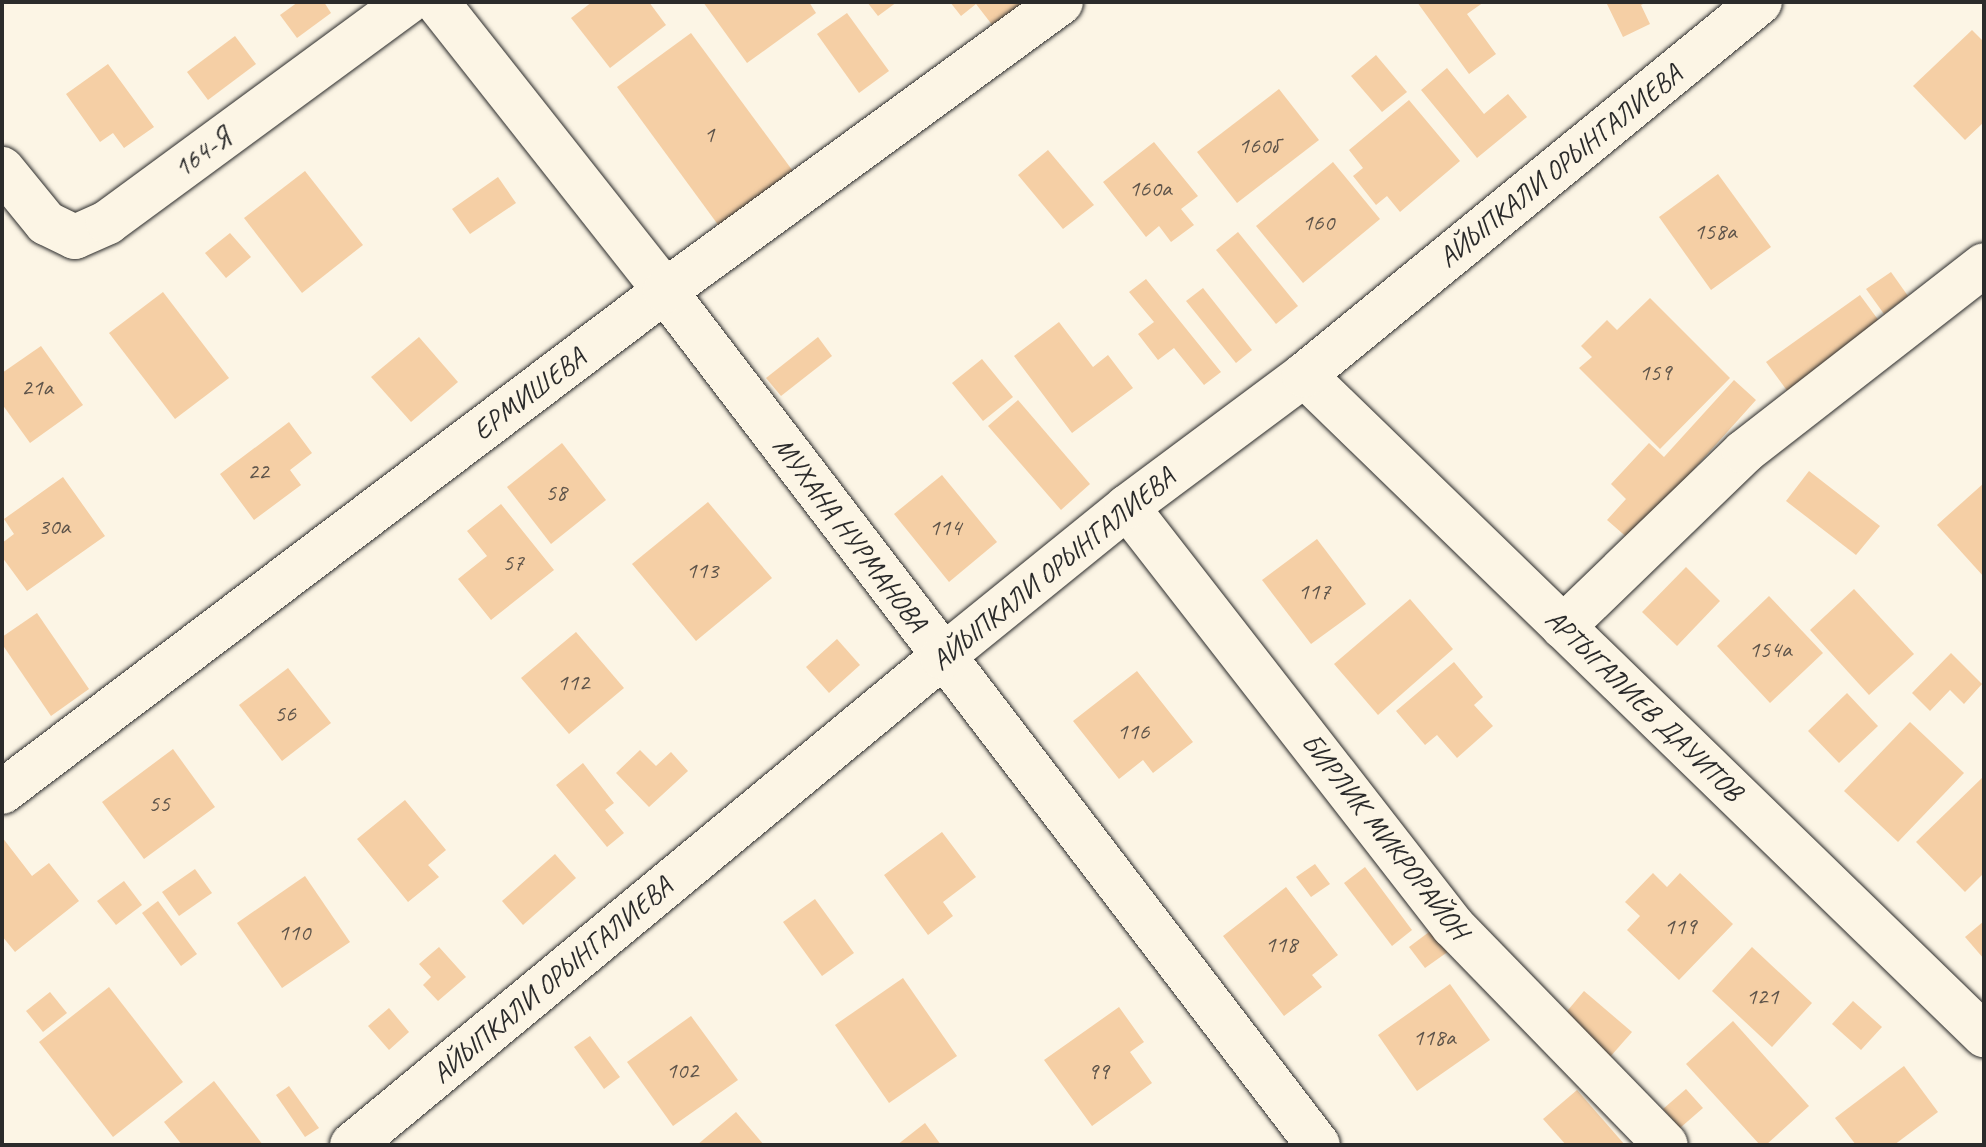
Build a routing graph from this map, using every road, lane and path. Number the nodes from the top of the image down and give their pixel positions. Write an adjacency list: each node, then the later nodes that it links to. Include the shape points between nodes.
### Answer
1 (408, 2): 5 (street, 164-Я, via 108,222 75,237 46,223)
2 (437, 2): 7 (street, МУХАНА НУРМАНОВА)
3 (1061, 2): 7 (street, ЕРМИШЕВА)
4 (1760, 2): 8 (street, АЙЫПКАЛИ ОРЫНГАЛИЕВА)
5 (2, 169)
6 (1984, 265): 10 (street, via 1744,452)
7 (665, 291): 11 (street, МУХАНА НУРМАНОВА); 12 (street, ЕРМИШЕВА)
8 (1304, 375): 9 (street, АЙЫПКАЛИ ОРЫНГАЛИЕВА); 10 (street, АРТЫГАЛИЕВ ДАУИТОВ)
9 (1127, 507): 11 (street, АЙЫПКАЛИ ОРЫНГАЛИЕВА); 16 (street, БИРЛИК МИКРОРАЙОН, via 1453,926)
10 (1563, 627): 13 (street, АРТЫГАЛИЕВ ДАУИТОВ)
11 (942, 657): 14 (street, АЙЫПКАЛИ ОРЫНГАЛИЕВА); 15 (street, МУХАНА НУРМАНОВА)
12 (2, 792)
13 (1984, 1035)
14 (352, 1145)
15 (1318, 1145)
16 (1666, 1145)

